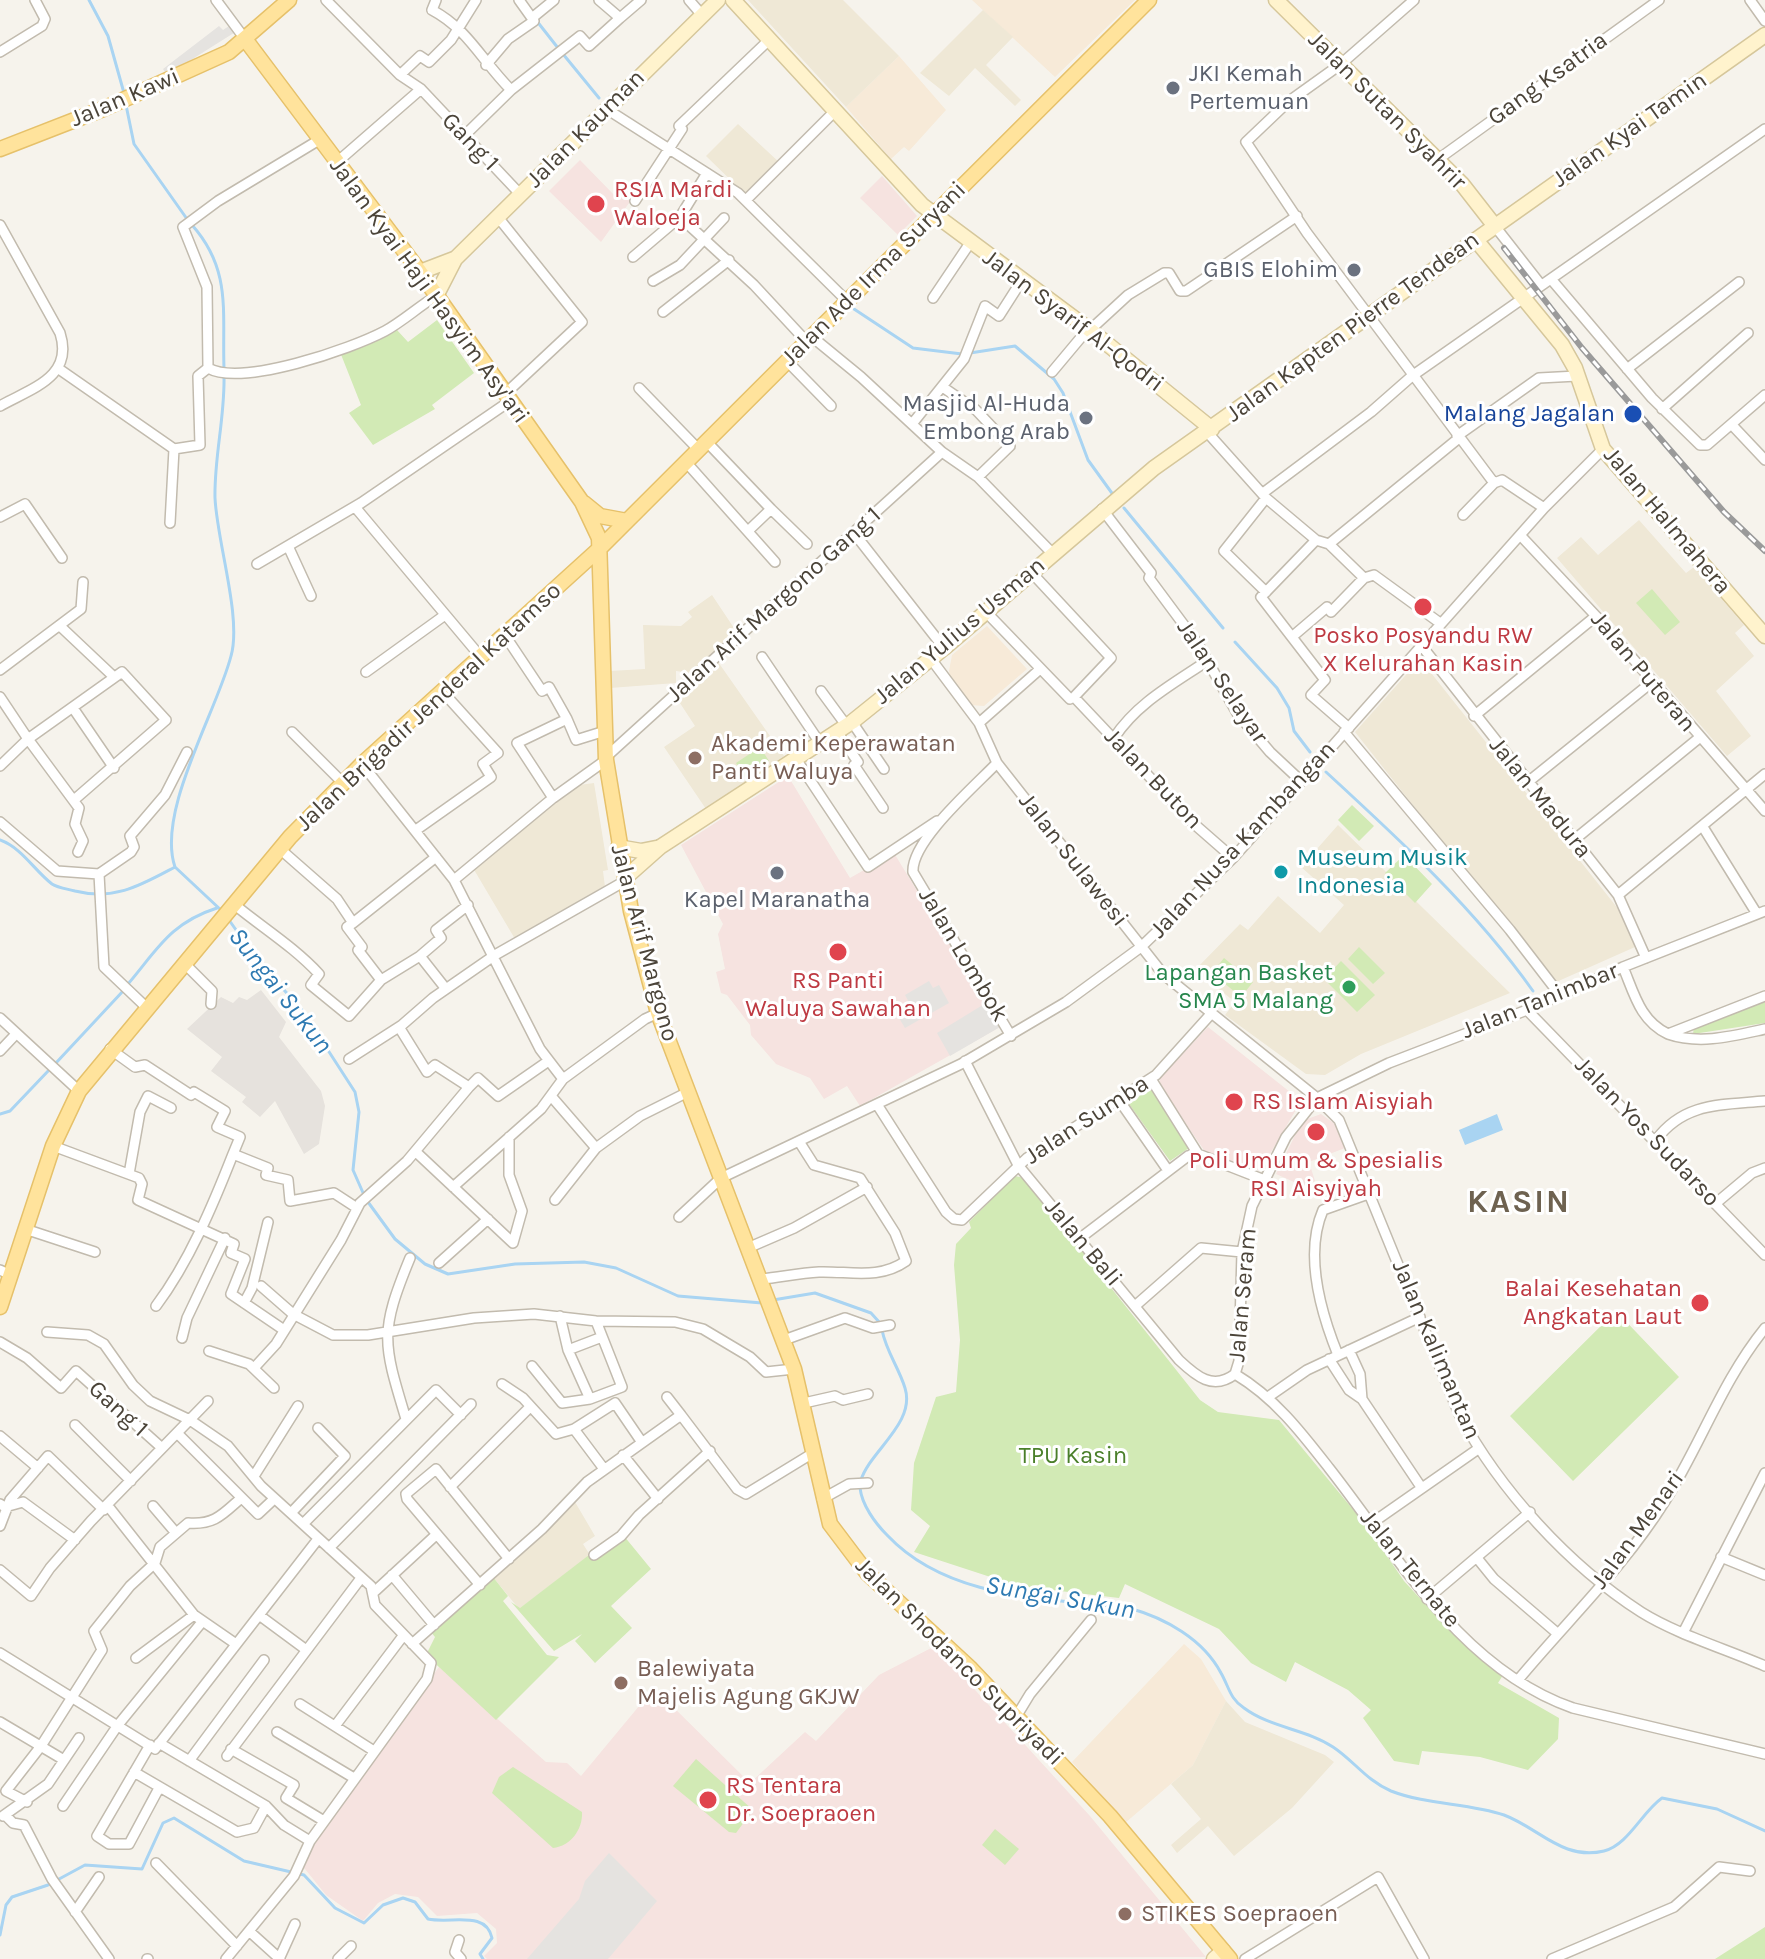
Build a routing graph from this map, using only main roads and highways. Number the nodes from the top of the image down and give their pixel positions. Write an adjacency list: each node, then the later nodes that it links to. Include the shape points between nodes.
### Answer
1 (289, 0): 7 (main road, Jalan Kawi)
2 (718, 0): 12 (main road, Jalan Kauman)
3 (733, 0): 9 (main road, Jalan Syarif Al-Qodri)
4 (1149, 0): 9 (main road, Jalan Ade Irma Suryani)
5 (1276, 0): 10 (main road, Jalan Sutan Syahrir, via 1437,160)
6 (1765, 35): 10 (main road, Jalan Kyai Tamin)
7 (245, 39): 8 (main road, Jalan Kawi, via 229,52 149,89); 13 (main road, Jalan Kyai Haji Hasyim Asy'ari)
8 (0, 149)
9 (932, 215): 15 (main road, Jalan Syarif Al-Qodri, via 1089,330); 17 (main road, Jalan Ade Irma Suryani)
10 (1494, 225): 11 (main road, Jalan Kapten Pierre Tendean)
11 (1476, 240): 15 (main road, Jalan Kapten Pierre Tendean); 19 (main road, Jalan Halmahera, via 1562,345 1603,449)
12 (455, 259): 13 (main road, Jalan Kauman); 14 (main road, Jalan Kauman)
13 (420, 272): 14 (main road, Jalan Kyai Haji Hasyim Asy'ari)
14 (436, 296): 16 (main road, Jalan Kyai Haji Hasyim Asy'ari)
15 (1210, 431): 21 (main road, Jalan Yulius Usman, via 1102,509 931,659 845,726)
16 (582, 502): 17 (main road, via 600,516); 18 (main road, Jalan Kyai Haji Hasyim Asy'ari)
17 (627, 521): 18 (main road, Jalan Ade Irma Suryani)
18 (599, 549): 20 (main road, Jalan Arif Margono, via 606,759); 23 (main road, Jalan Brigadir Jenderal Katamso, via 342,782 110,1049 79,1091 53,1146)
19 (1765, 636)
20 (618, 847): 21 (main road); 22 (main road, Jalan Arif Margono)
21 (660, 847): 22 (main road, Jalan Yulius Usman)
22 (625, 879): 25 (main road, Jalan Arif Margono, via 658,1013)
23 (6, 1272): 24 (main road, Jalan Brigadir Jenderal Katamso)
24 (0, 1307)
25 (776, 1319): 26 (main road, Jalan Shodanco Supriyadi, via 804,1403 830,1524 856,1561 1112,1818)
26 (1222, 1956)

